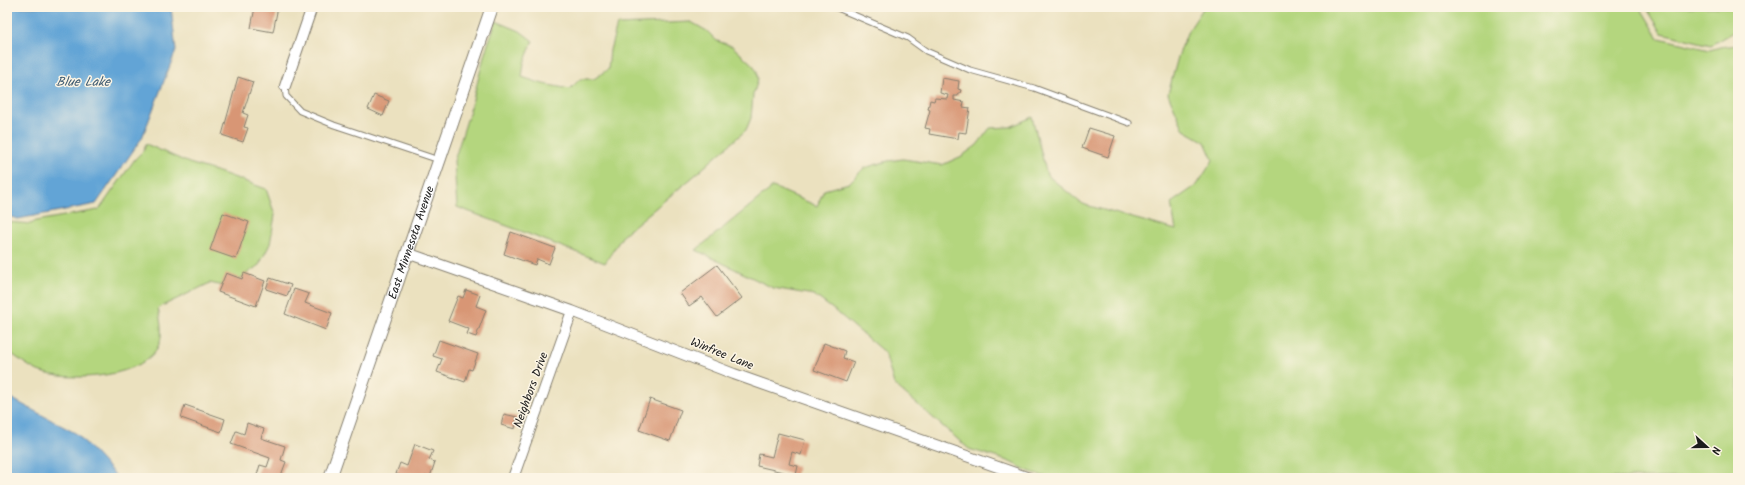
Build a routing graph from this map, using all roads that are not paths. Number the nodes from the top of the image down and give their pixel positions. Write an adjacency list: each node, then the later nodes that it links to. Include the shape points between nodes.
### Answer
1 (312, 7): 4 (street)
2 (492, 7): 6 (street, East Minnesota Avenue)
3 (835, 7): 5 (lane, via 908,38 926,51 970,70 1034,88)
4 (285, 86): 6 (lane, via 286,96 300,111)
5 (1130, 122)
6 (439, 160): 7 (street, East Minnesota Avenue)
7 (407, 253): 8 (street, Winfree Lane); 9 (street, East Minnesota Avenue)
8 (572, 311): 10 (street, Neighbors Drive); 11 (street, Winfree Lane, via 734,374)
9 (330, 478)
10 (513, 478)
11 (1029, 478)

